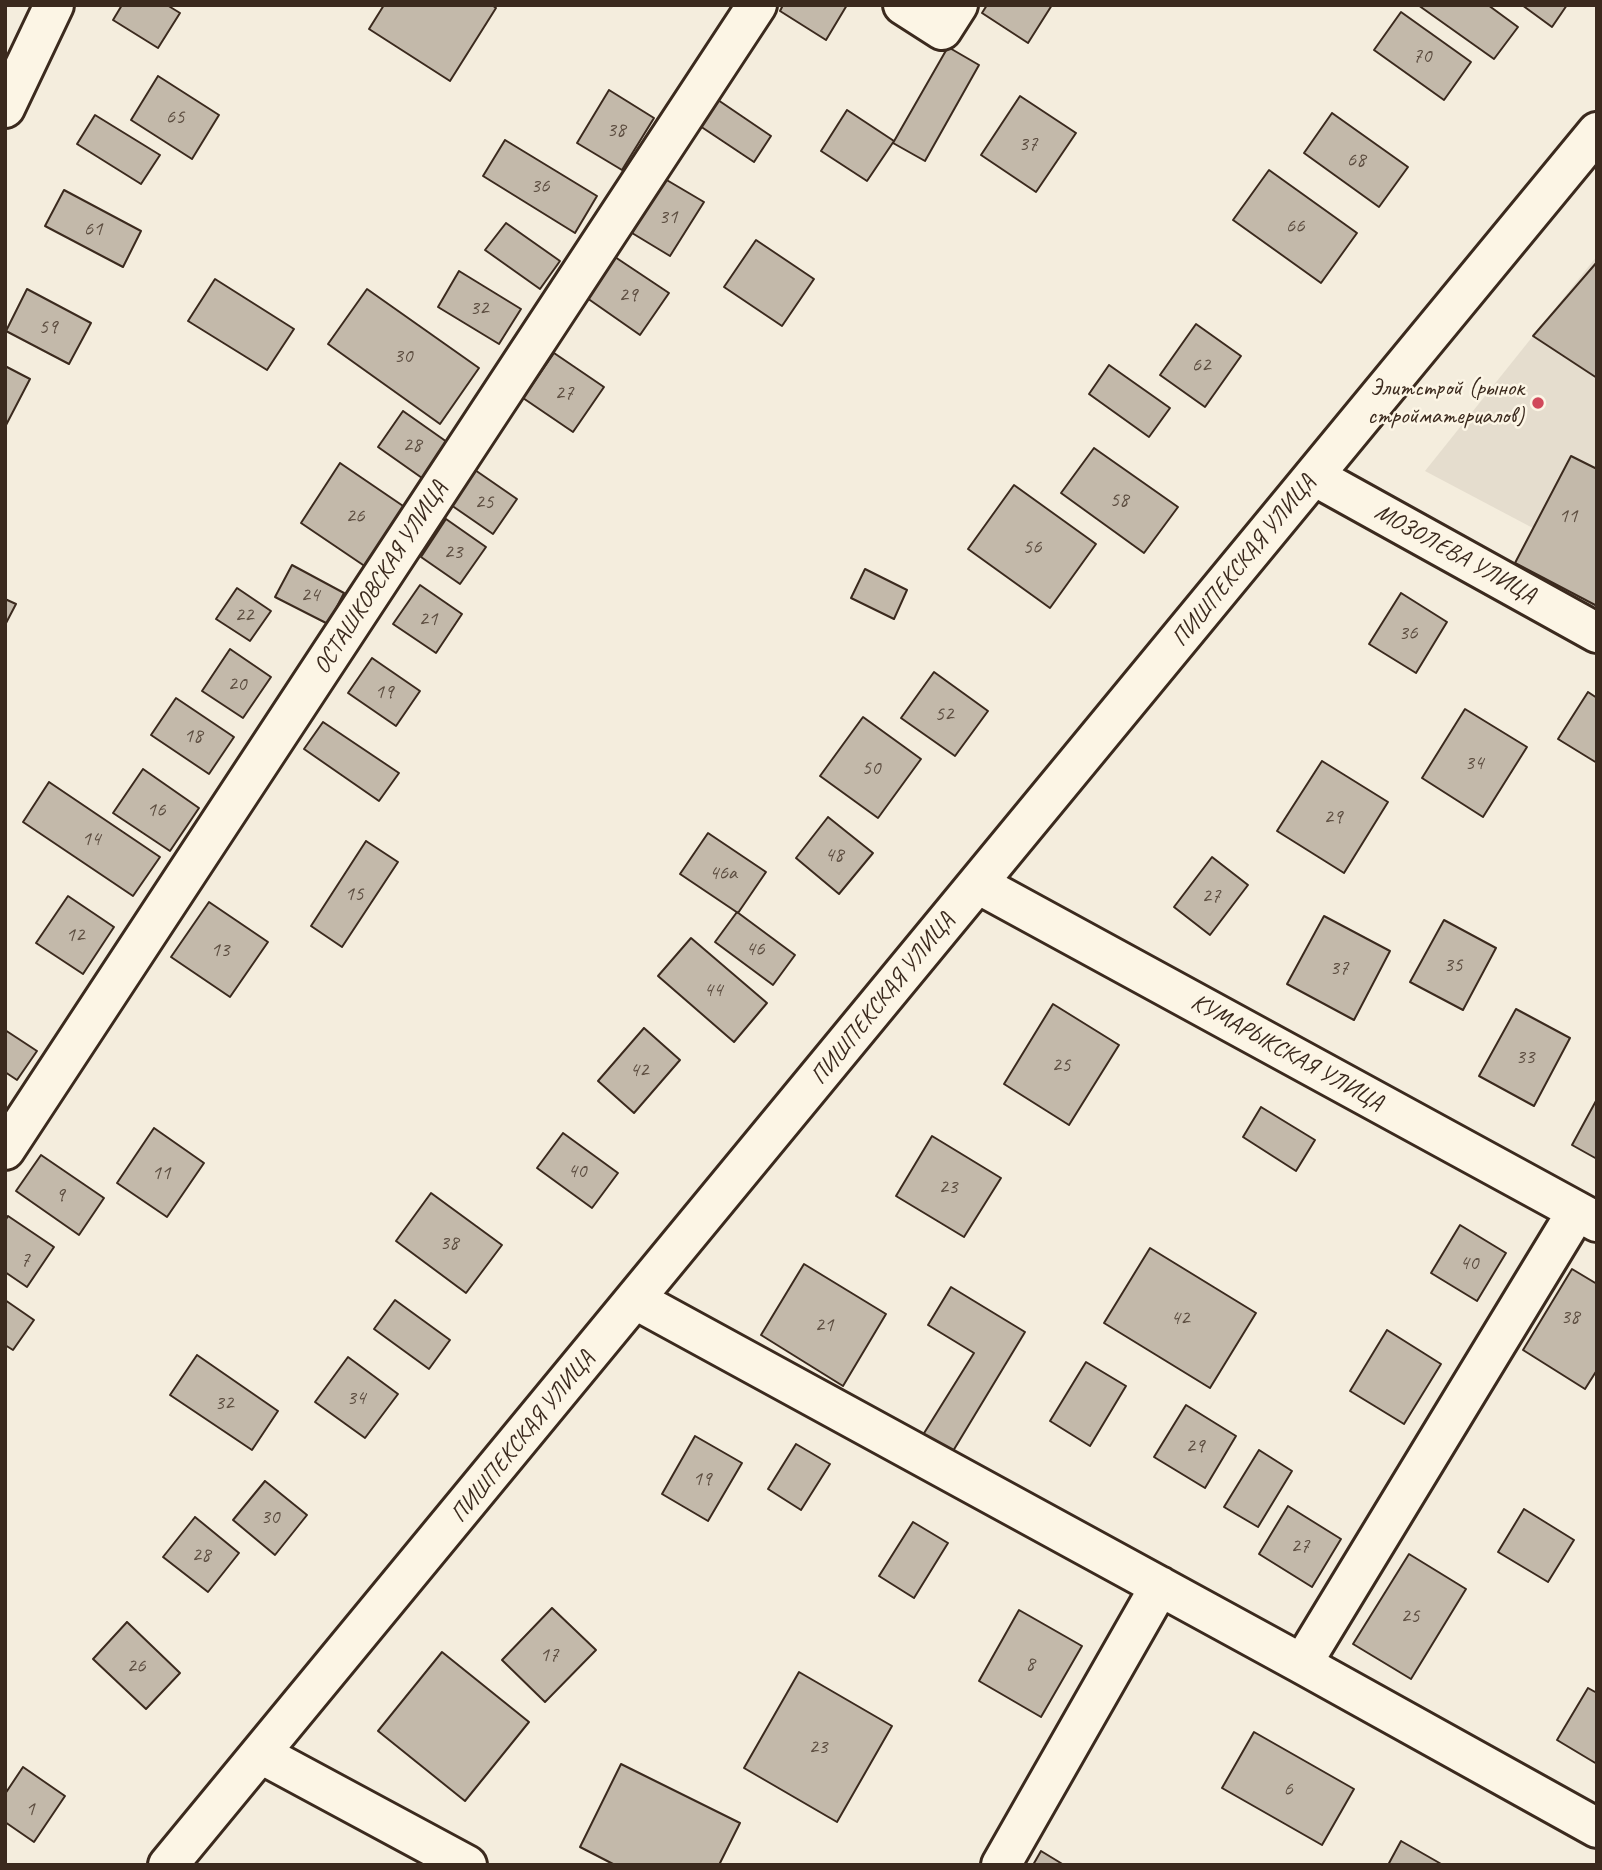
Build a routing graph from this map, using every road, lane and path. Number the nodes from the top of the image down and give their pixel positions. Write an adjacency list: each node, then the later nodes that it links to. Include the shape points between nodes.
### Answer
1 (54, 5): 5 (street)
2 (757, 5): 10 (street, ОСТАШКОВСКАЯ УЛИЦА)
3 (903, 5): 4 (street, via 942,30)
4 (958, 5)
5 (5, 108)
6 (1597, 132): 7 (street, ПИШПЕКСКАЯ УЛИЦА)
7 (1314, 476): 8 (street, МОЗОЛЕВА УЛИЦА); 9 (street, ПИШПЕКСКАЯ УЛИЦА)
8 (1597, 633)
9 (978, 884): 11 (street, КУМАРЫКСКАЯ УЛИЦА); 12 (street, ПИШПЕКСКАЯ УЛИЦА)
10 (5, 1150)
11 (1587, 1217): 14 (street)
12 (636, 1300): 13 (street); 15 (street, ПИШПЕКСКАЯ УЛИЦА)
13 (1160, 1586): 14 (street); 19 (street)
14 (1303, 1664): 16 (street)
15 (261, 1754): 17 (street, ПИШПЕКСКАЯ УЛИЦА); 18 (street)
16 (1597, 1828)
17 (168, 1865)
18 (467, 1865)
19 (1001, 1865)

